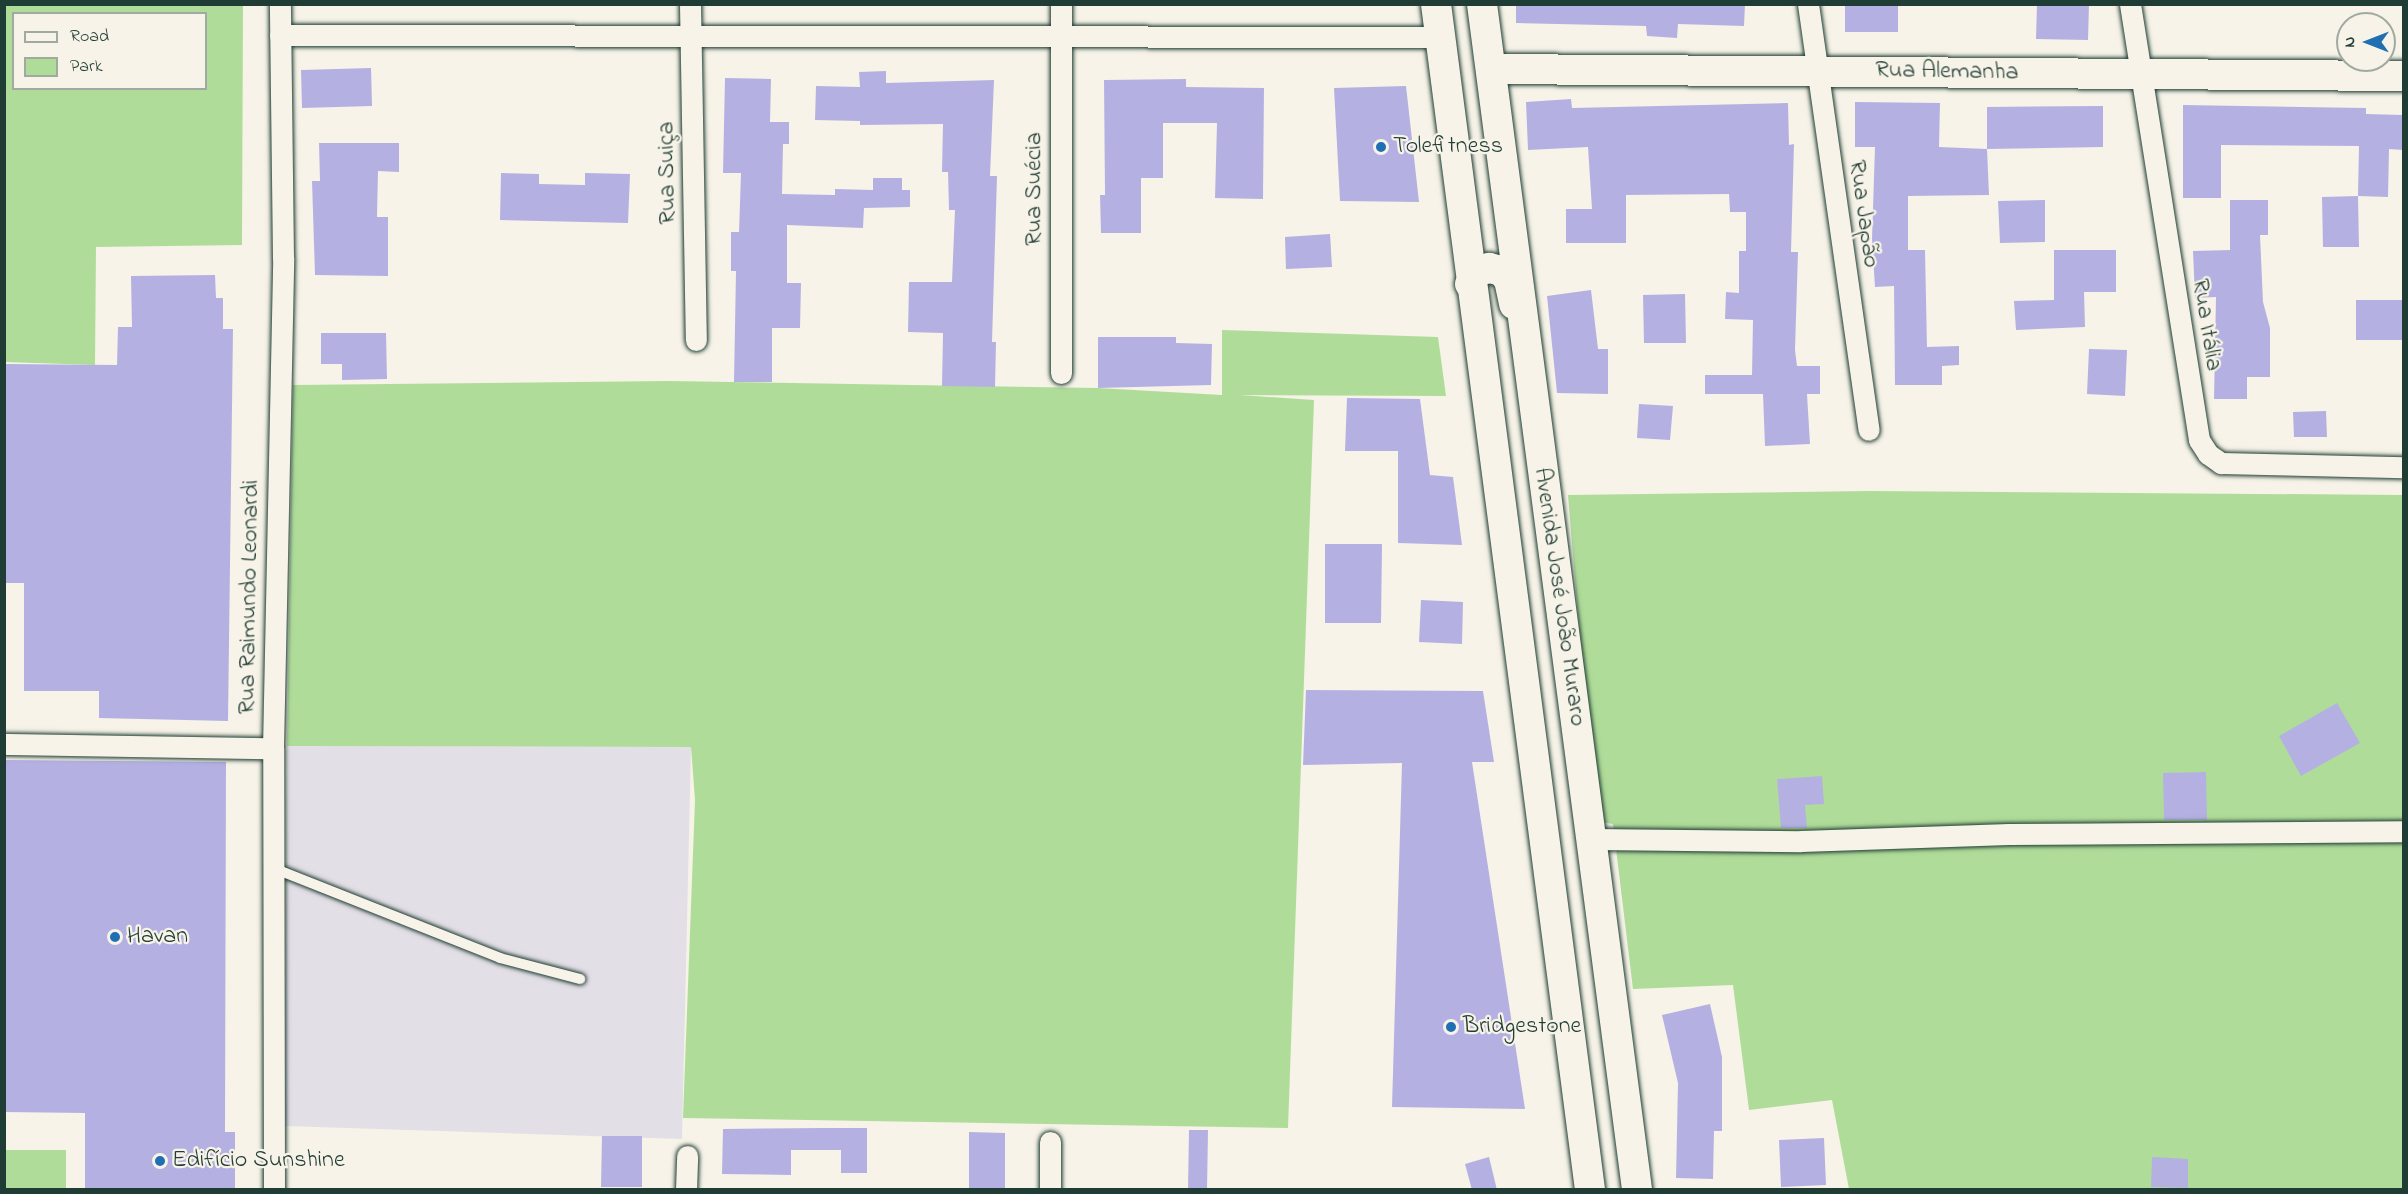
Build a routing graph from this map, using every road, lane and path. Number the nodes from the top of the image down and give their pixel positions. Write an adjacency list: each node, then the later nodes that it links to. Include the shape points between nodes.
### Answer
1 (279, 4): 8 (street, Rua Raimundo Leonardi)
2 (690, 4): 9 (street, Rua Suiça)
3 (1061, 4): 10 (street, Rua Suécia)
4 (1436, 4): 11 (main road, Avenida José João Muraro)
5 (1482, 4): 12 (main road, Avenida José João Muraro)
6 (1808, 4): 13 (street, Rua Japão)
7 (2130, 4): 14 (street, Rua Itália)
8 (280, 35): 9 (street); 25 (street, Rua Raimundo Leonardi, via 283,258)
9 (691, 36): 10 (street); 19 (street, Rua Suiça)
10 (1061, 36): 11 (street); 20 (street, Rua Suécia)
11 (1440, 37): 16 (main road, Avenida José João Muraro)
12 (1491, 69): 13 (main road, Rua Alemanha); 17 (main road, Avenida José João Muraro)
13 (1817, 71): 14 (main road, Rua Alemanha); 22 (street, Rua Japão)
14 (2139, 75): 15 (main road, Rua Alemanha); 23 (street, Rua Itália, via 2199,440 2208,454 2221,463)
15 (2403, 76)
16 (1457, 154): 17 (main road, via 1474,237 1489,241); 18 (main road, Avenida José João Muraro)
17 (1514, 228): 21 (main road, Avenida José João Muraro)
18 (1470, 284): 21 (main road, via 1475,273 1489,268 1502,271 1509,280); 35 (main road, Avenida José João Muraro)
19 (696, 340)
20 (1061, 373)
21 (1531, 392): 27 (main road, Avenida José João Muraro)
22 (1869, 430)
23 (2403, 467)
24 (4, 744): 25 (street)
25 (273, 748): 28 (street, Rua Raimundo Leonardi)
26 (2403, 831): 27 (street, via 2009,834 1801,842)
27 (1593, 839): 36 (main road, Avenida José João Muraro)
28 (273, 868): 29 (lane, via 500,958); 32 (street, Rua Raimundo Leonardi)
29 (580, 979)
30 (1050, 1142): 34 (street)
31 (687, 1156): 33 (street)
32 (274, 1190)
33 (686, 1190)
34 (1050, 1190)
35 (1590, 1190)
36 (1637, 1190)

